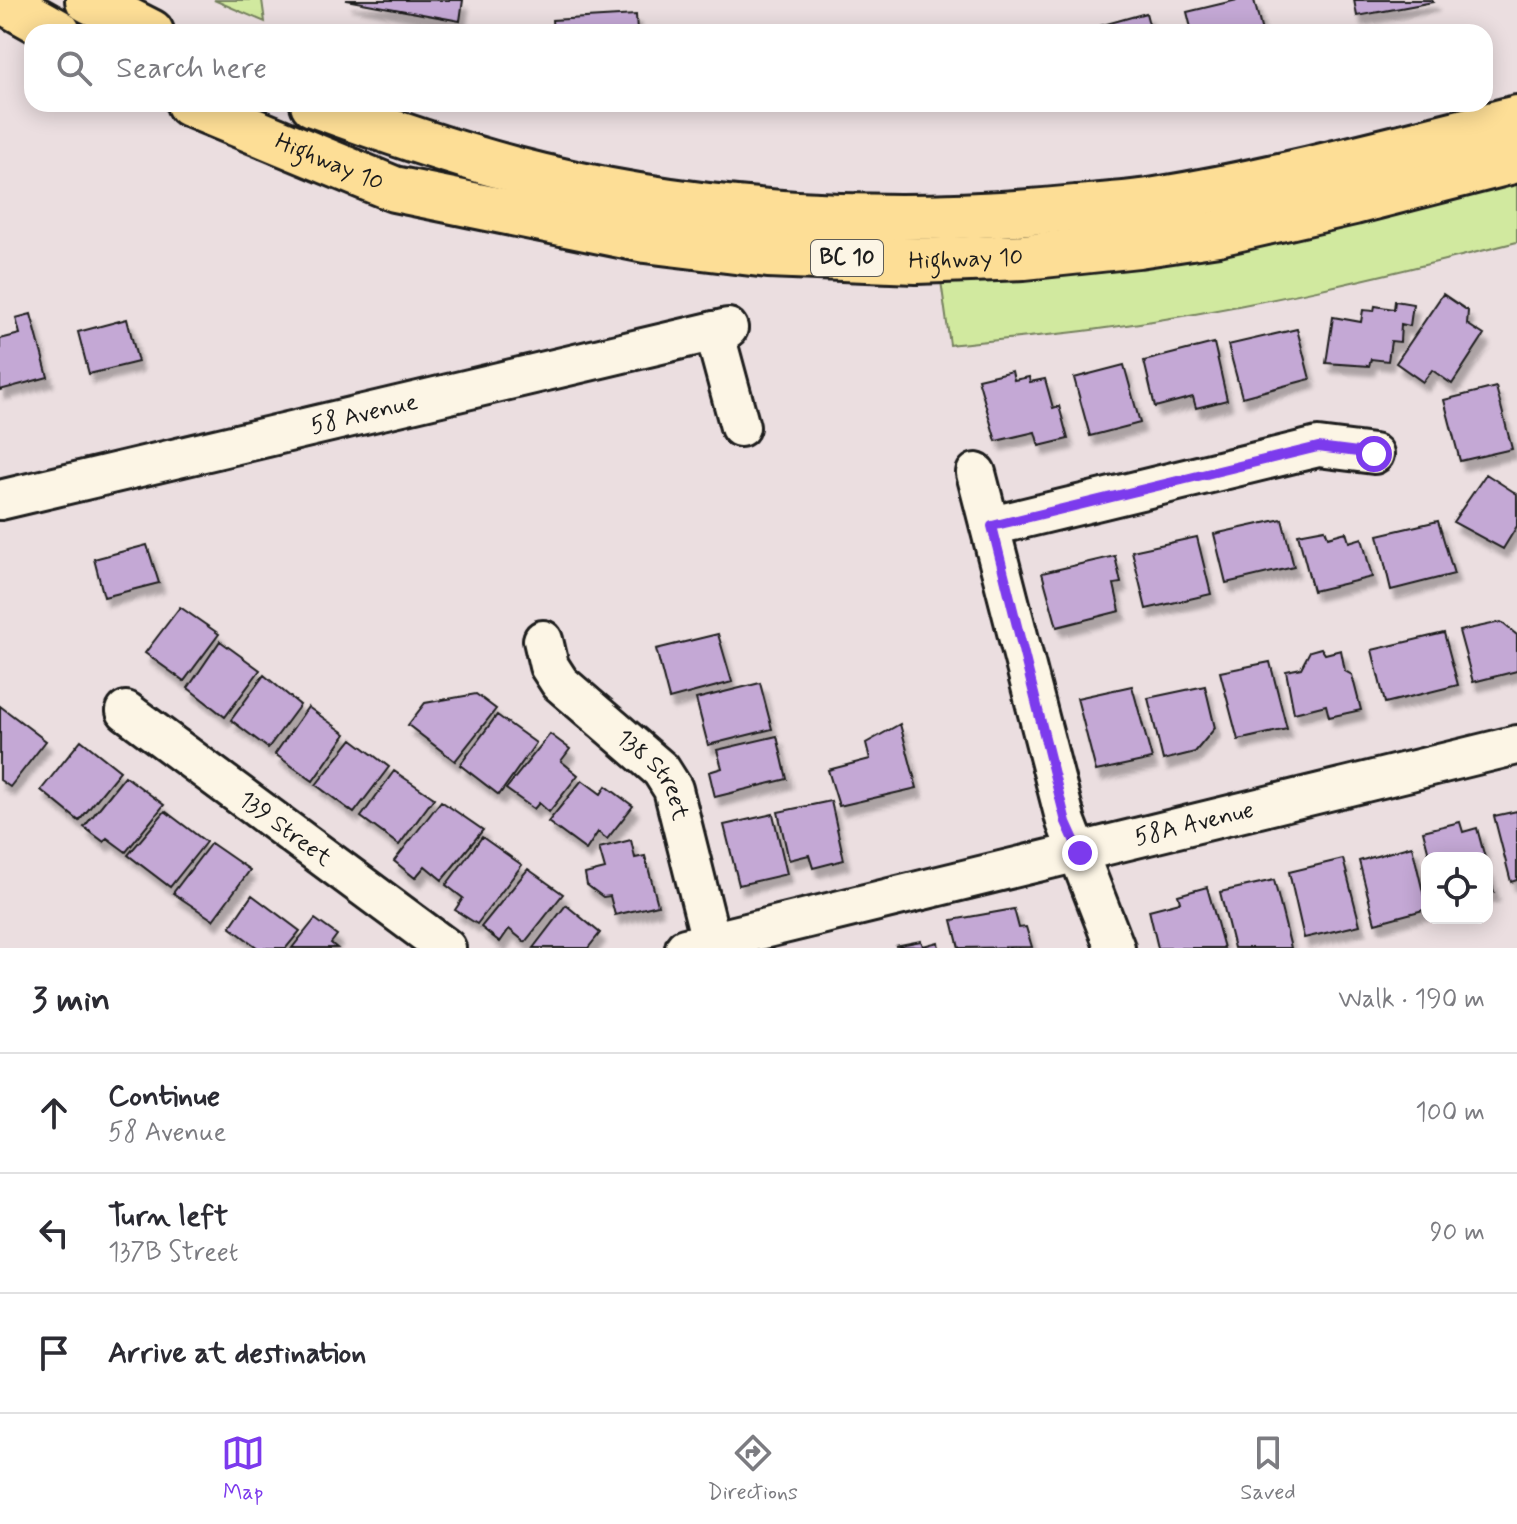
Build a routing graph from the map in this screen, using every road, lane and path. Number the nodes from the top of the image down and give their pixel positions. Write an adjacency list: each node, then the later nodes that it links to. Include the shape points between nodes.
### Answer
1 (1, 0): 3 (highway)
2 (88, 0): 4 (highway)
3 (44, 24)
4 (135, 24)
5 (208, 112): 8 (highway, Highway 10 / BC 10, via 394,189 645,240 857,259 1024,257 1138,245 1218,233)
6 (335, 112): 7 (highway, Highway 10 / BC 10, via 513,169 642,196 777,212 914,218 1154,200 1343,162)
7 (1517, 118)
8 (1517, 160)
9 (740, 427): 12 (street, 58 Avenue, via 721,330)
10 (1374, 454): 13 (street, via 1318,447)
11 (976, 473): 13 (street)
12 (0, 500)
13 (992, 526): 17 (street, via 1066,822)
14 (543, 640): 18 (street, 138 Street, via 560,683 661,770 673,789)
15 (126, 711): 19 (street, 139 Street)
16 (1517, 745): 17 (street, 58A Avenue)
17 (1080, 853): 18 (street, 58A Avenue); 20 (street)
18 (698, 944)
19 (446, 948)
20 (1115, 948)

